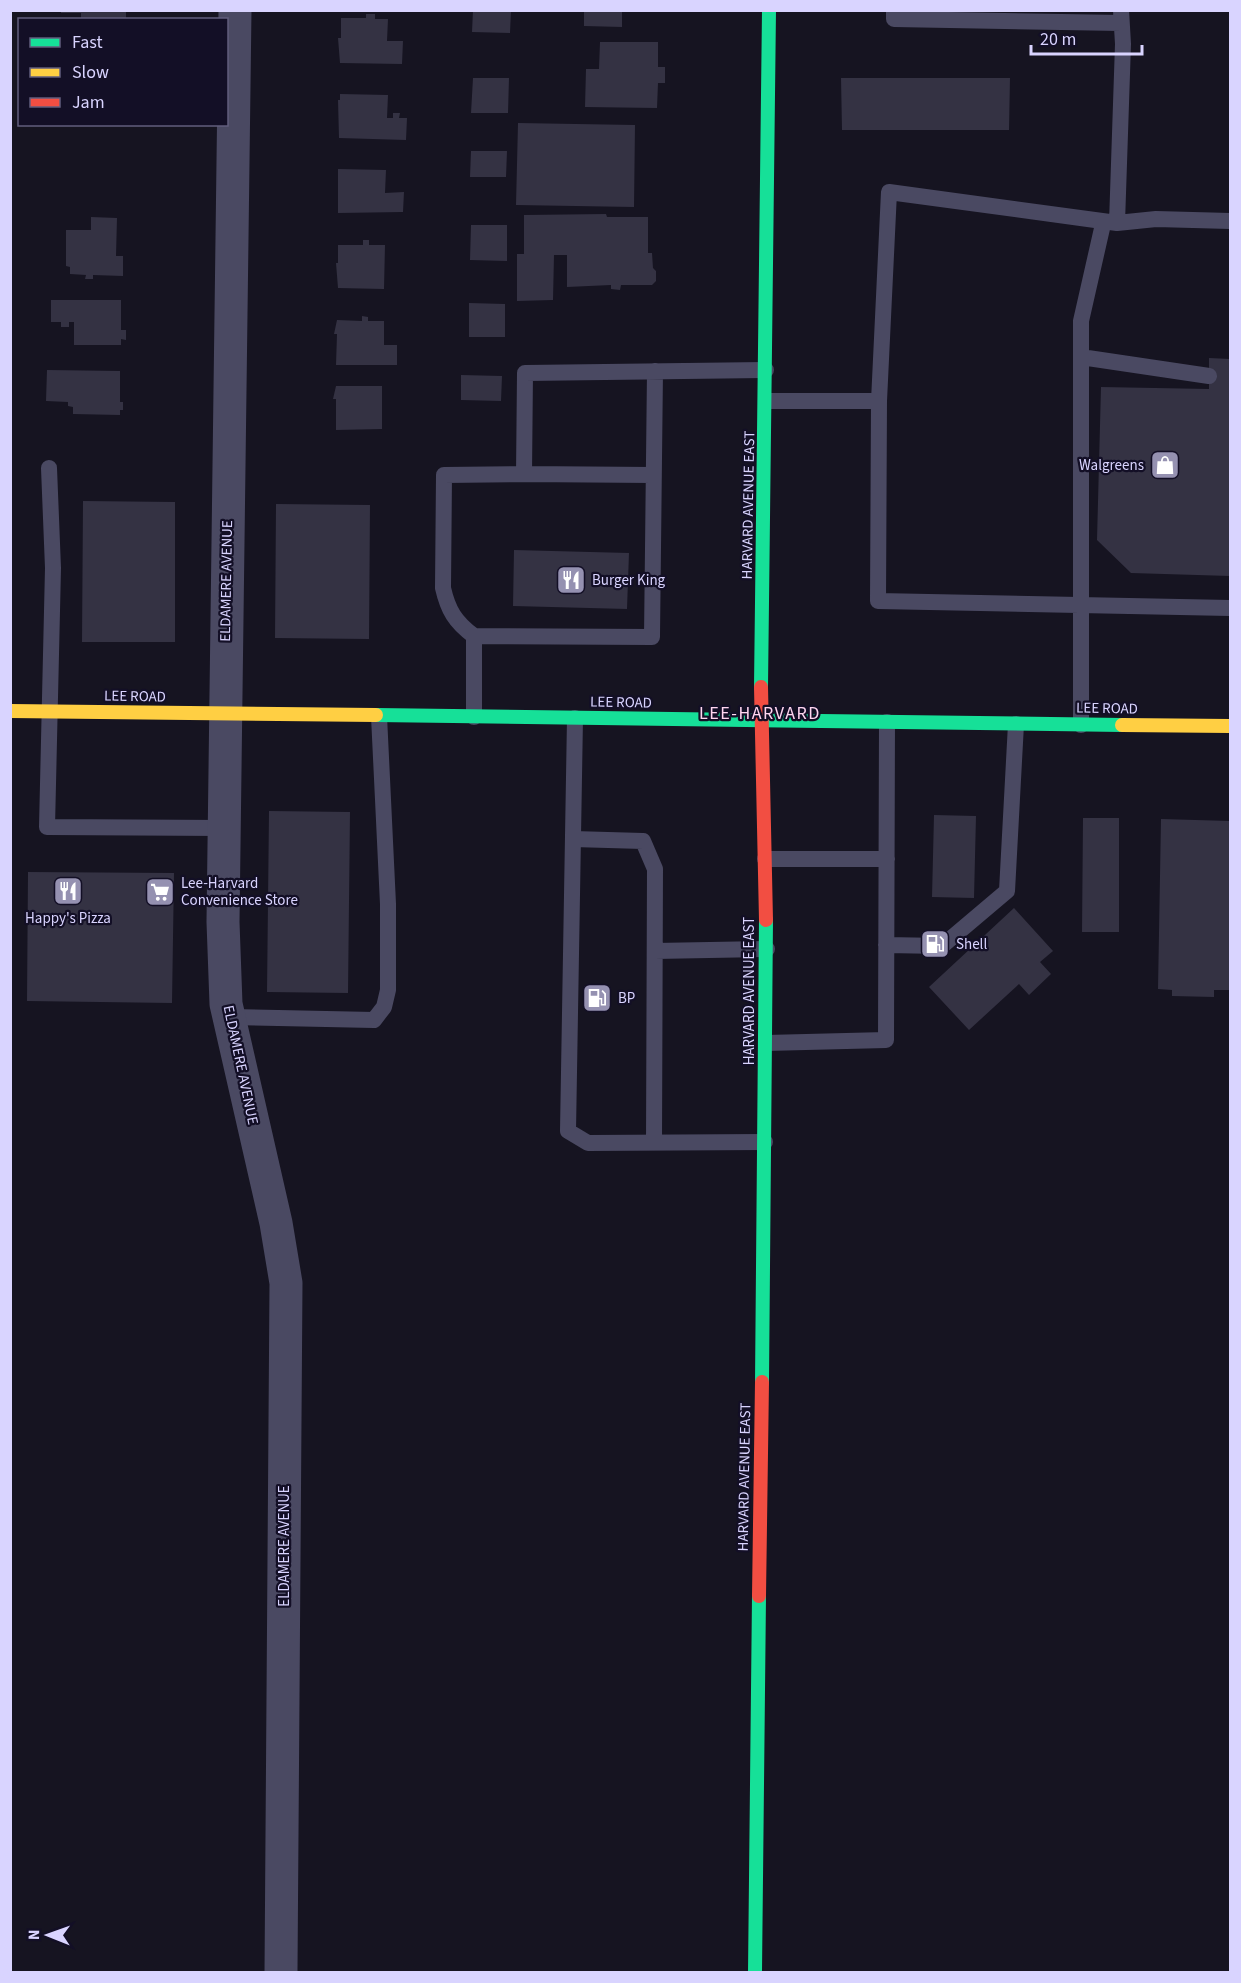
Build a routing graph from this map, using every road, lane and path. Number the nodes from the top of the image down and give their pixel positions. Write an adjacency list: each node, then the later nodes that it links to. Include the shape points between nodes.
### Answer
1 (235, 10): 22 (street, ELDAMERE AVENUE)
2 (769, 10): 9 (main road, HARVARD AVENUE EAST)
3 (894, 15): 4 (lane)
4 (1076, 16): 5 (lane)
5 (1121, 16): 7 (lane, via 1123,44)
6 (1230, 222): 7 (lane, via 1156,219)
7 (1110, 224): 8 (lane, via 1081,321); 13 (lane, via 889,192)
8 (1081, 357): 11 (lane); 17 (lane)
9 (766, 370): 10 (lane); 12 (main road, HARVARD AVENUE EAST)
10 (656, 371): 15 (lane, via 525,373); 16 (lane)
11 (1209, 376)
12 (766, 401): 13 (lane); 26 (main road, HARVARD AVENUE EAST)
13 (879, 401): 17 (lane, via 878,601)
14 (49, 468): 21 (lane, via 53,568)
15 (524, 474): 16 (lane); 19 (lane, via 444,475 443,588 456,622)
16 (653, 475): 19 (lane, via 652,637)
17 (1080, 605): 18 (lane); 29 (lane)
18 (1230, 608)
19 (474, 636): 24 (lane)
20 (10, 711): 21 (main road, LEE ROAD)
21 (48, 712): 22 (main road, LEE ROAD); 31 (lane, via 47,827)
22 (224, 714): 23 (main road, LEE ROAD); 31 (street, ELDAMERE AVENUE)
23 (379, 716): 24 (main road, LEE ROAD); 38 (lane, via 388,904 388,990 384,1007 374,1020)
24 (474, 717): 25 (main road, LEE ROAD)
25 (575, 718): 26 (main road, LEE ROAD); 32 (lane)
26 (763, 722): 27 (main road, LEE ROAD); 33 (main road, HARVARD AVENUE EAST)
27 (887, 722): 28 (main road, LEE ROAD); 34 (lane)
28 (1016, 724): 29 (main road, LEE ROAD); 35 (lane, via 1006,891 942,946)
29 (1081, 725): 30 (main road, LEE ROAD)
30 (1230, 726)
31 (223, 828): 38 (street, ELDAMERE AVENUE)
32 (573, 839): 37 (lane, via 643,841 655,869); 41 (lane, via 568,1131 588,1143)
33 (765, 859): 34 (lane); 36 (main road, HARVARD AVENUE EAST)
34 (887, 859): 35 (lane)
35 (886, 945): 39 (lane, via 886,1040)
36 (767, 949): 37 (lane); 39 (main road, HARVARD AVENUE EAST)
37 (655, 951): 41 (lane)
38 (229, 1017): 42 (street, ELDAMERE AVENUE, via 286,1283)
39 (766, 1043): 40 (main road, HARVARD AVENUE EAST)
40 (765, 1142): 41 (lane); 43 (main road, HARVARD AVENUE EAST)
41 (654, 1143)
42 (281, 1972)
43 (755, 1972)

